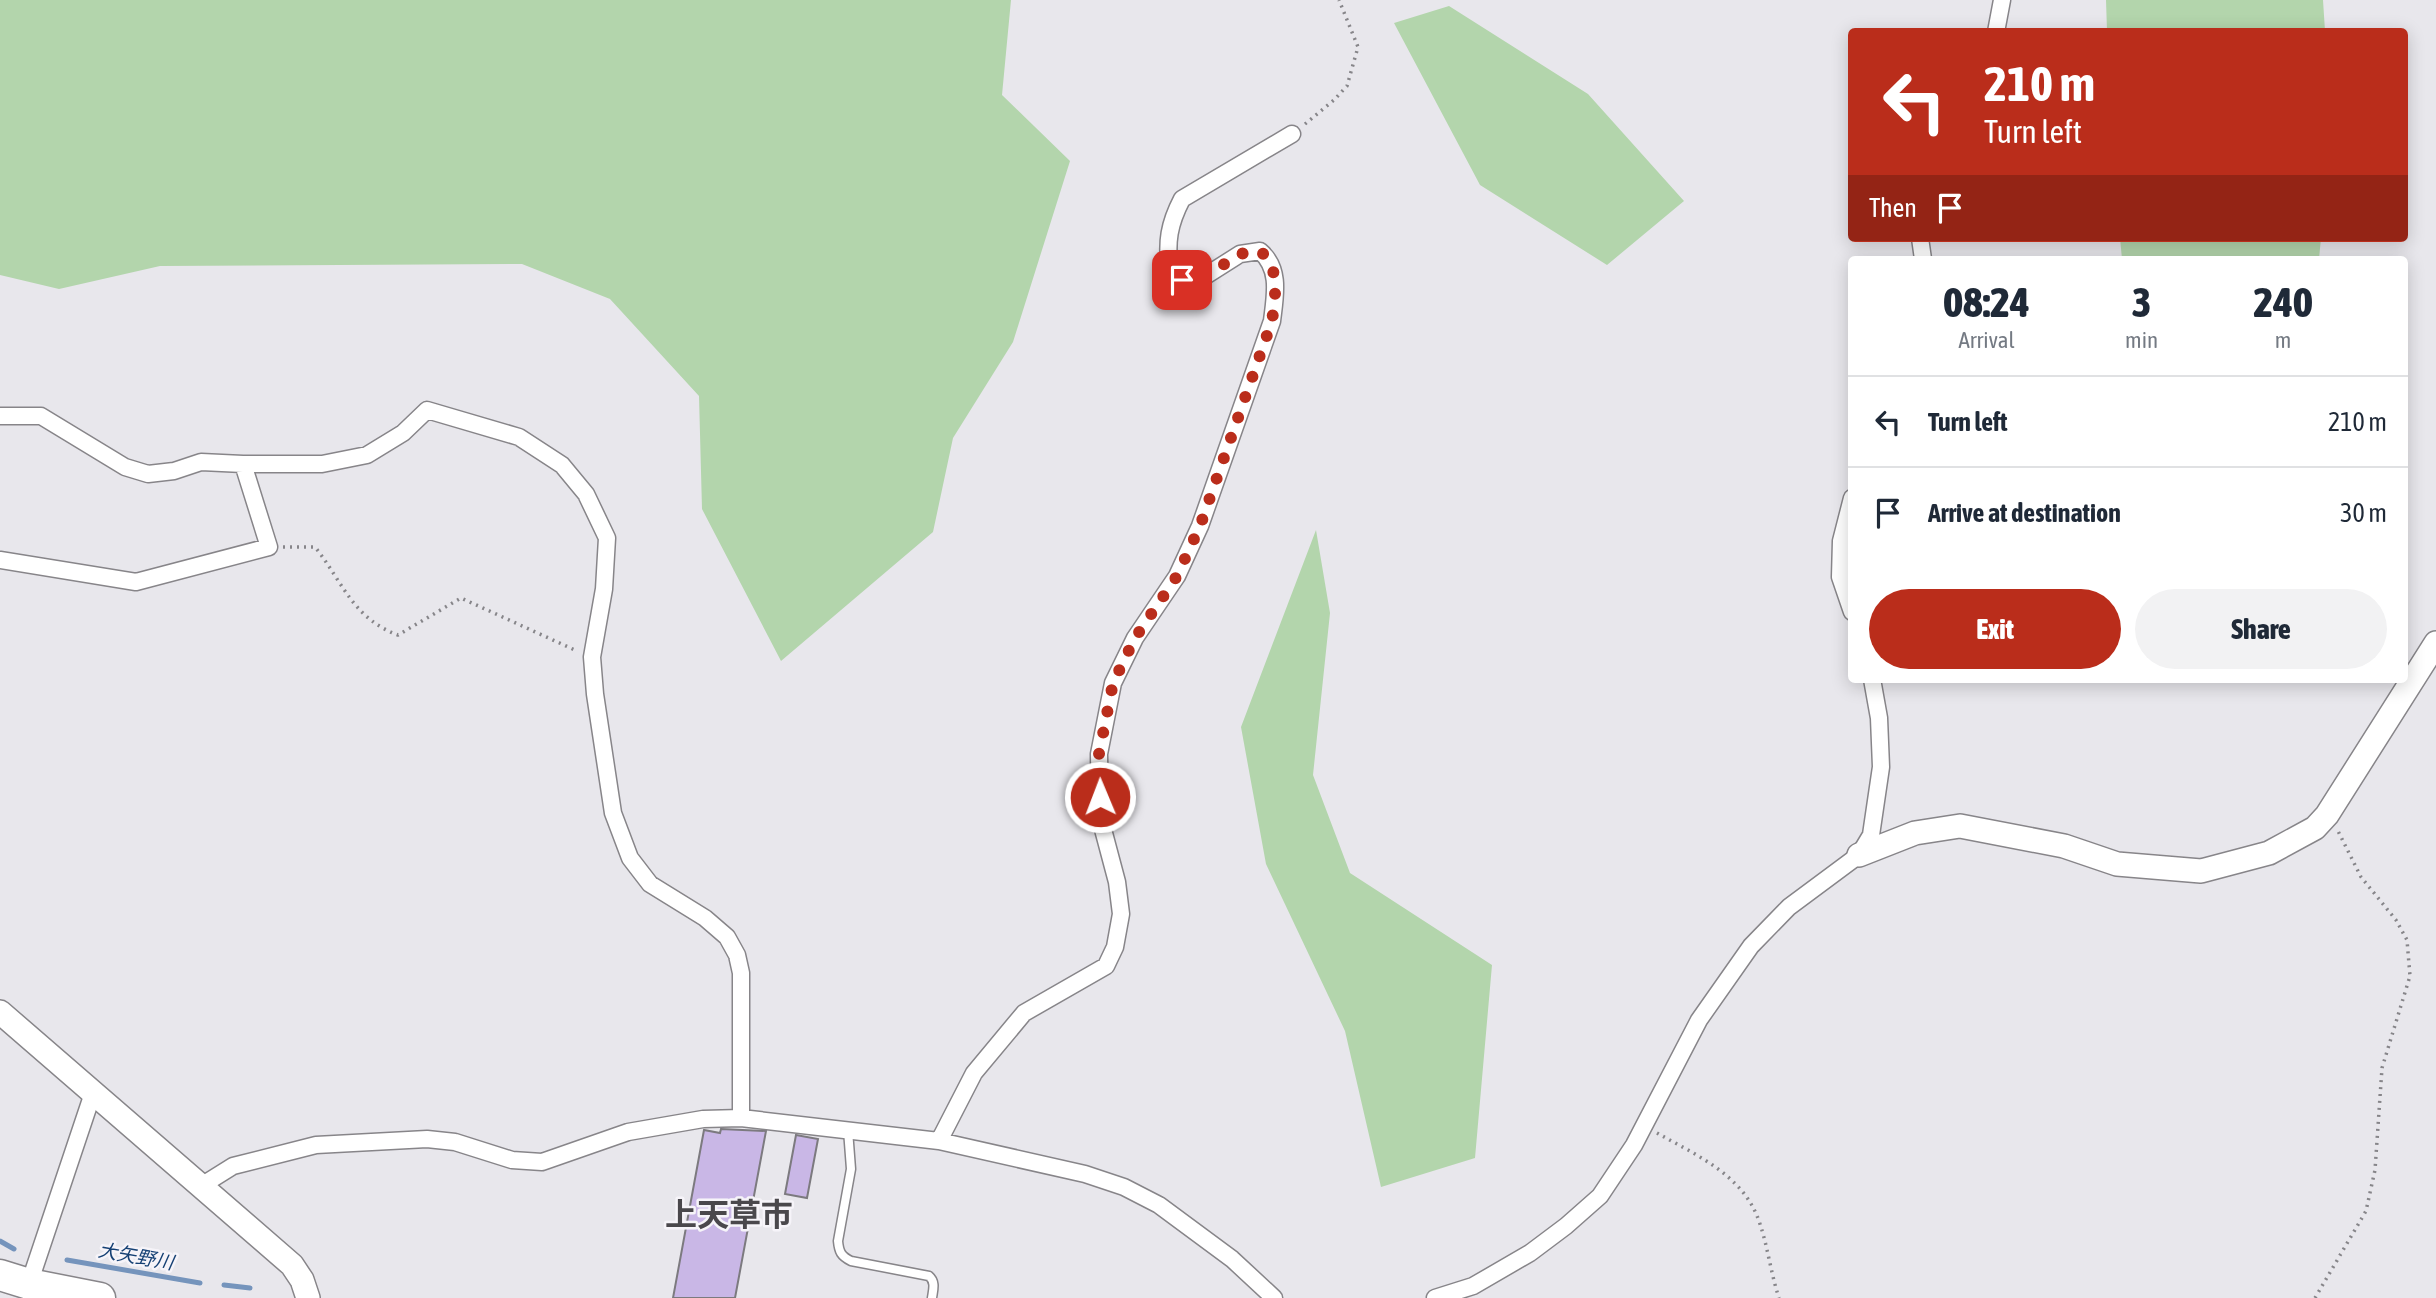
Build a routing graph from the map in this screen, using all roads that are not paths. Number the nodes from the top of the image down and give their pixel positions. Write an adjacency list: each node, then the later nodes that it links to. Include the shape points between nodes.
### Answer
1 (2002, 0): 2 (street)
2 (1997, 28)
3 (1292, 134): 16 (street, via 1182,199 1166,245 1170,270 1182,280 1199,280 1240,254 1260,251 1269,259 1276,286 1272,321 1200,526 1177,576 1135,638 1113,683 1099,754 1100,818 1121,914 1115,947 1106,965 1024,1013 974,1073)
4 (0, 416): 5 (street, via 41,416 125,467 148,474 201,462)
5 (243, 464): 7 (street, via 269,547 136,582); 14 (street, via 322,464 367,455 403,433 427,410 519,437 562,464 586,494 607,538 592,657 613,813 630,858 650,884 705,918 727,937 737,955 741,973)
6 (1848, 514): 8 (street, via 1841,541 1840,577)
7 (0, 560)
8 (1848, 600)
9 (2436, 643): 11 (street, via 2327,815 2315,828 2269,853 2201,871 2117,864 2064,846 1960,826 1915,833)
10 (1873, 683): 11 (street, via 1880,718 1881,766 1871,835)
11 (1859, 855): 24 (street, via 1789,907 1751,946 1699,1020 1634,1144 1600,1196 1530,1253 1473,1286)
12 (0, 1012): 13 (street)
13 (93, 1093): 17 (street); 19 (street)
14 (741, 1118): 15 (street); 17 (street, via 703,1119 628,1132 542,1162 512,1160 455,1142 427,1139 316,1145 233,1166)
15 (848, 1129): 16 (street); 22 (lane, via 851,1169 839,1251 851,1261 929,1276 934,1286)
16 (939, 1141): 23 (street, via 1124,1187 1158,1205)
17 (201, 1186): 21 (street, via 292,1265)
18 (0, 1275): 19 (highway)
19 (27, 1291): 20 (highway)
20 (100, 1298)
21 (308, 1298)
22 (932, 1298)
23 (1274, 1298)
24 (1435, 1298)

